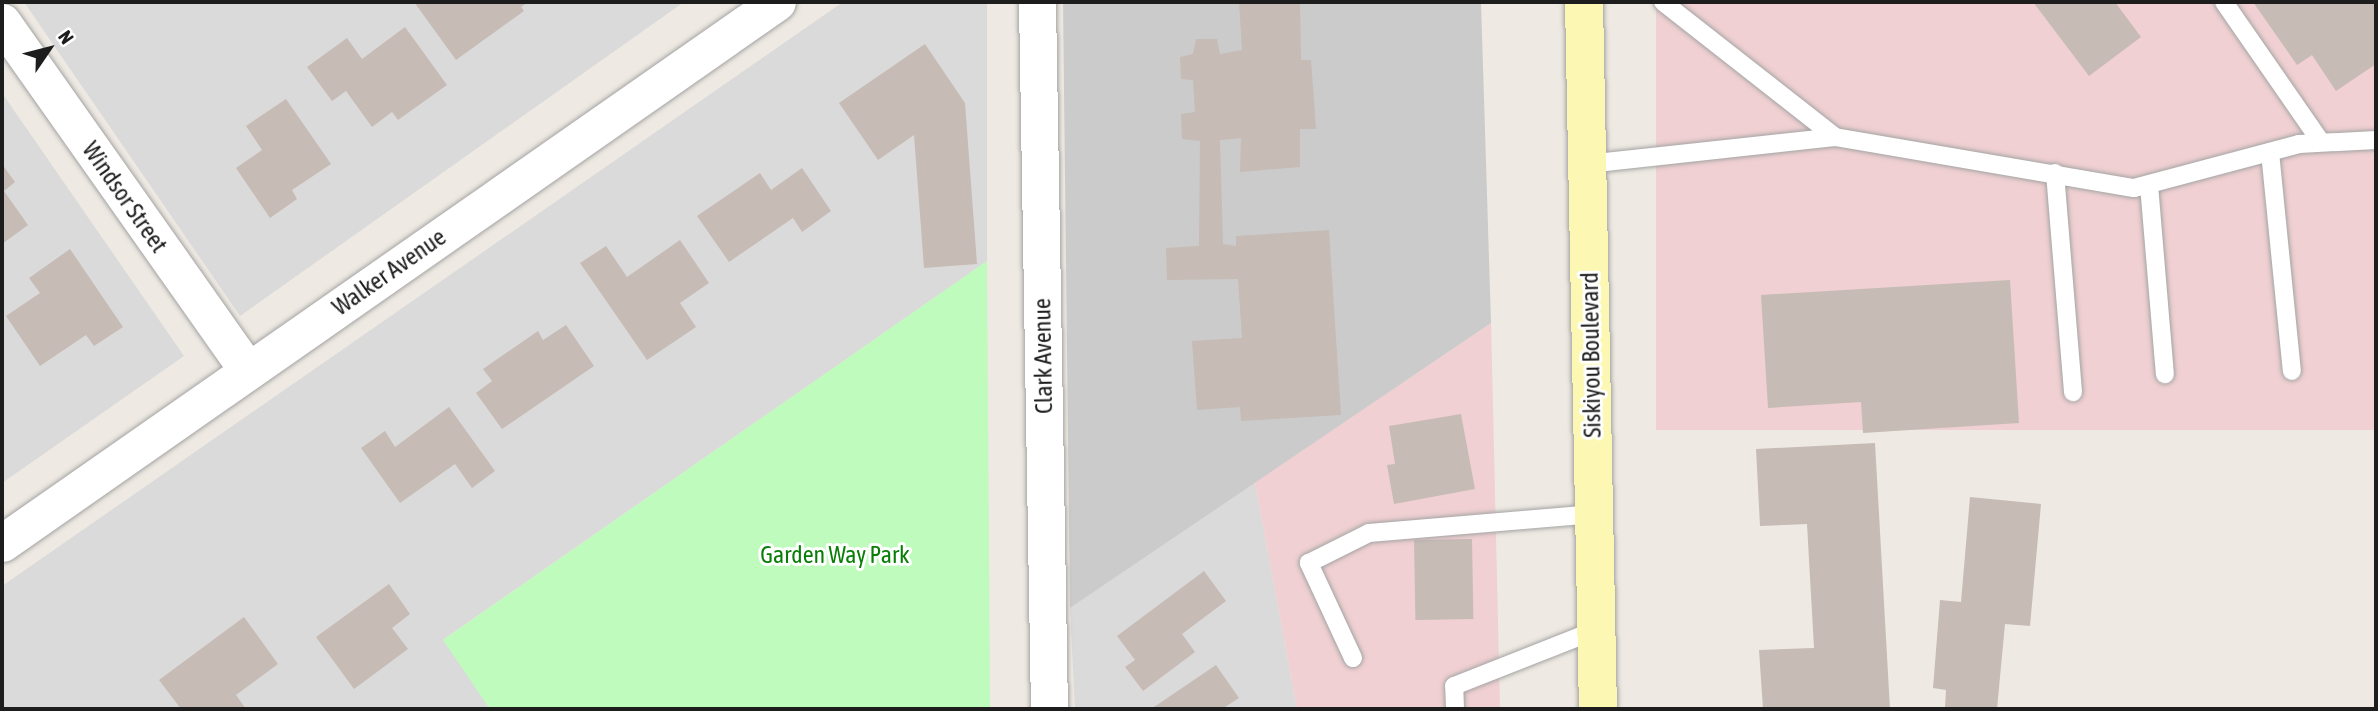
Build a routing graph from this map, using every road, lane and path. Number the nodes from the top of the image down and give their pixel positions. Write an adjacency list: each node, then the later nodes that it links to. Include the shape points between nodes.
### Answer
1 (777, 2): 14 (street, Walker Avenue)
2 (1037, 2): 22 (street, Clark Avenue)
3 (1584, 2): 11 (main road, Siskiyou Boulevard)
4 (1664, 2): 7 (lane)
5 (2224, 2): 9 (lane)
6 (2, 22): 14 (street, Windsor Street)
7 (1835, 137): 11 (lane); 12 (lane)
8 (2376, 140): 9 (lane)
9 (2321, 142): 10 (lane)
10 (2270, 152): 13 (lane); 15 (lane)
11 (1587, 164): 18 (main road, Siskiyou Boulevard)
12 (2055, 173): 13 (lane, via 2134,188); 17 (lane)
13 (2149, 185): 16 (lane)
14 (248, 371): 19 (street, Walker Avenue)
15 (2292, 371)
16 (2165, 374)
17 (2073, 393)
18 (1594, 514): 20 (main road, Siskiyou Boulevard); 21 (lane, via 1369,533 1309,563)
19 (2, 544)
20 (1596, 630): 23 (lane, via 1454,686); 24 (main road, Siskiyou Boulevard)
21 (1353, 659)
22 (1049, 709)
23 (1455, 709)
24 (1598, 709)

